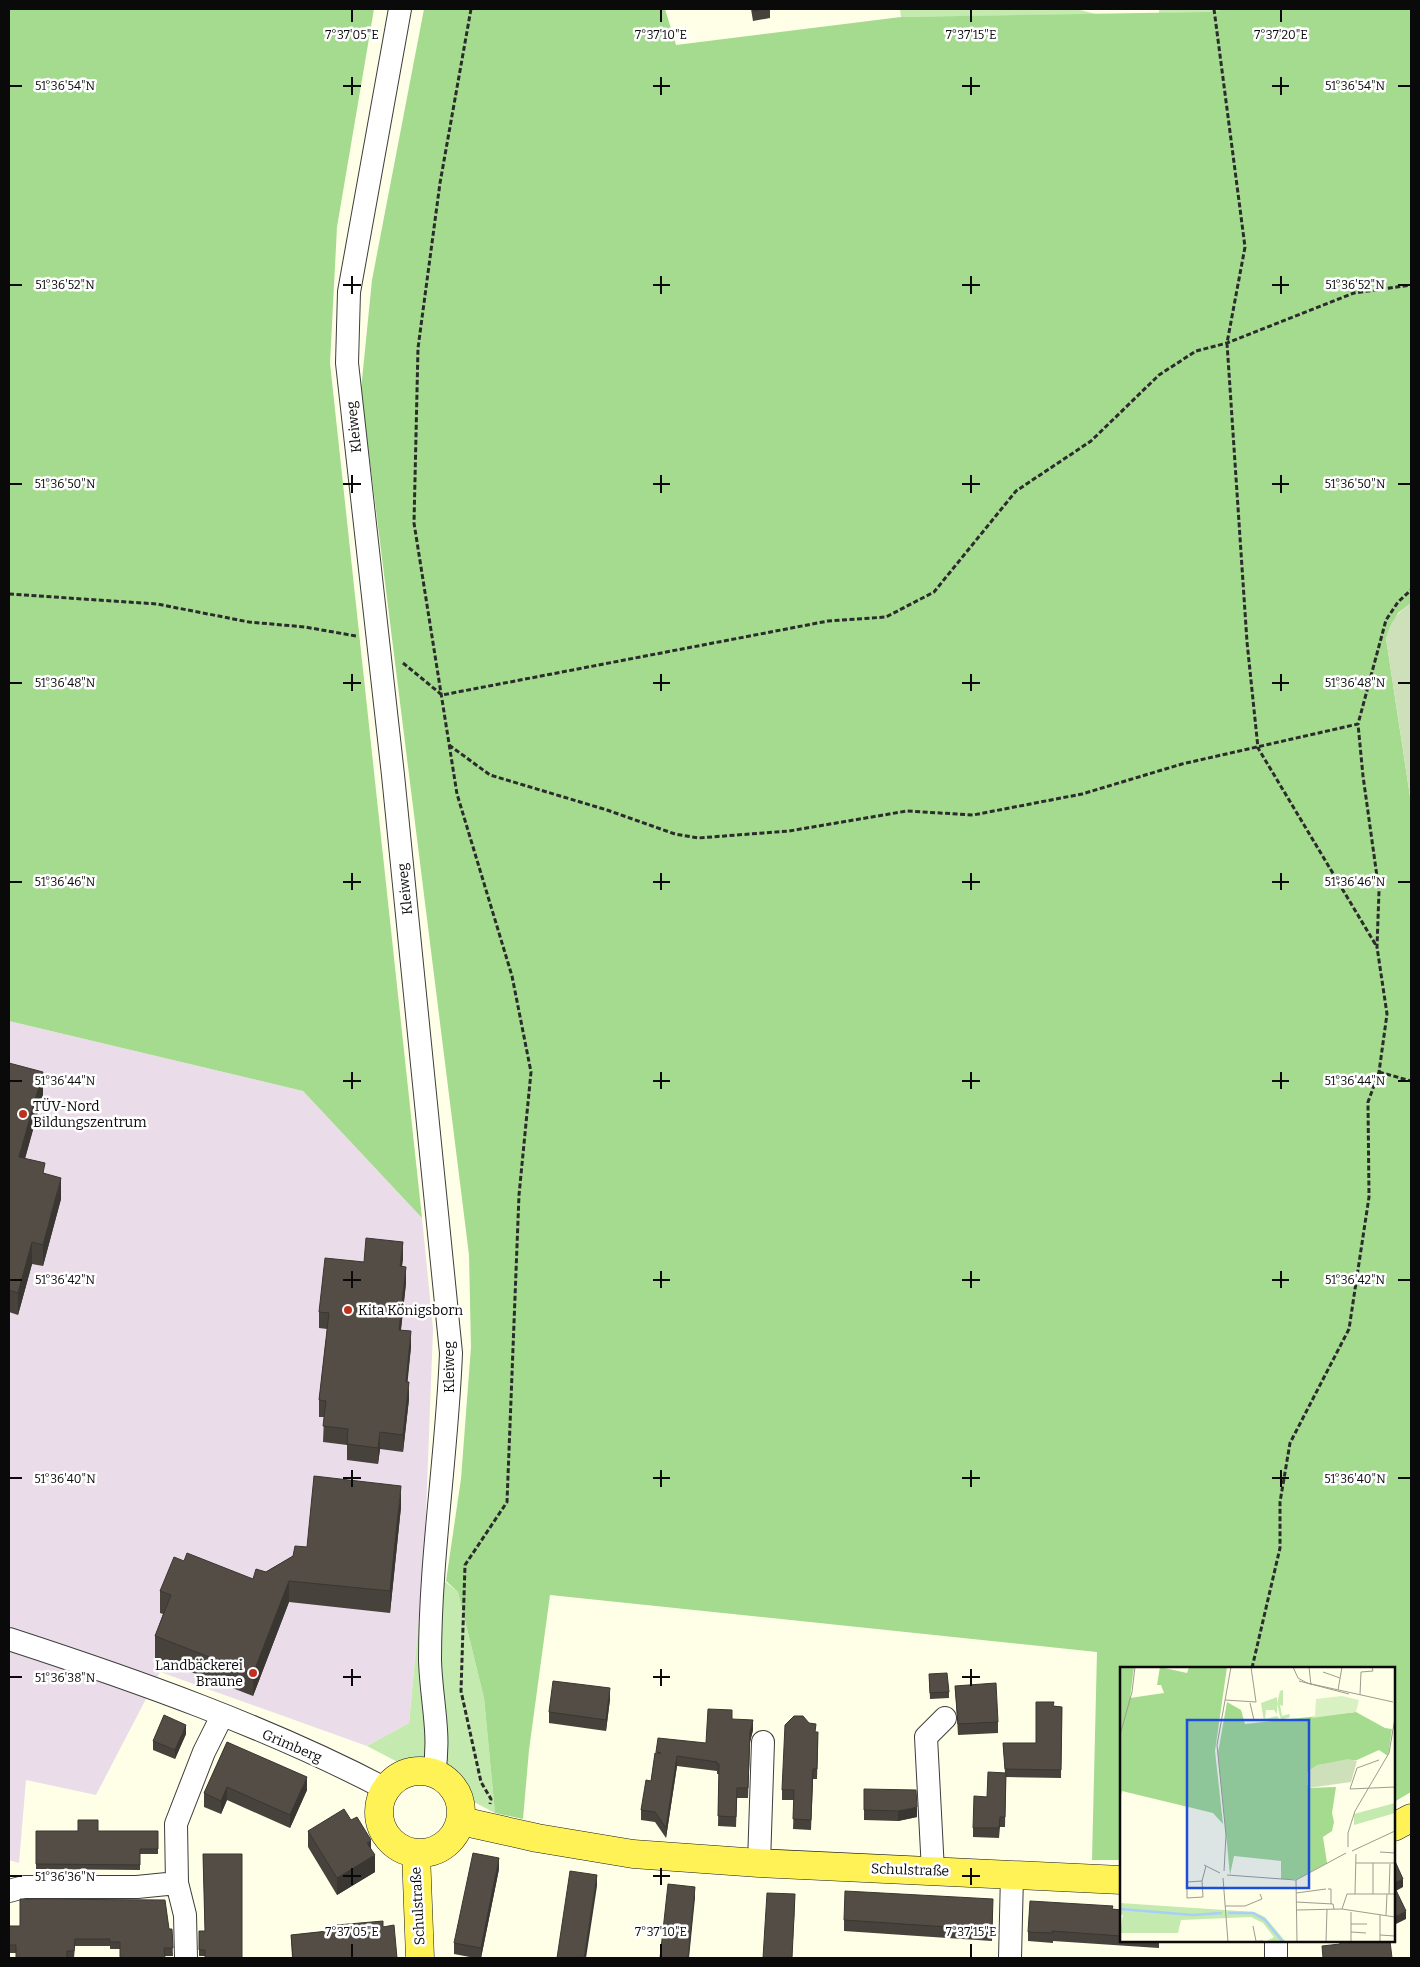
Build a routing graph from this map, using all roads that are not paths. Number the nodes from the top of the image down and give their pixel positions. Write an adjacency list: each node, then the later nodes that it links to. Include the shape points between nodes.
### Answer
1 (400, 9): 6 (street, Kleiweg, via 348,292 347,364 393,775 451,1353 430,1660 438,1748)
2 (9, 1639): 3 (street, Grimberg)
3 (222, 1716): 7 (street, Grimberg); 16 (street, via 176,1824)
4 (945, 1718): 13 (street, via 926,1737)
5 (764, 1742): 12 (street)
6 (434, 1773): 7 (main road, via 410,1772 400,1776); 9 (main road, via 445,1778 460,1797)
7 (386, 1789): 11 (main road, via 379,1810 385,1834 404,1850)
8 (1411, 1818): 10 (main road)
9 (474, 1824): 11 (main road, via 428,1853); 12 (main road, Schulstraße, via 633,1854)
10 (1395, 1826)
11 (416, 1854): 20 (main road, Schulstraße)
12 (759, 1864): 13 (main road, Schulstraße)
13 (933, 1871): 14 (main road, Schulstraße)
14 (1012, 1875): 15 (main road, Schulstraße); 21 (street)
15 (1120, 1880)
16 (177, 1883): 17 (street, via 137,1888 24,1888); 19 (street, via 185,1915)
17 (9, 1891)
18 (1276, 1942): 22 (street)
19 (186, 1958)
20 (420, 1958)
21 (1010, 1958)
22 (1276, 1958)

